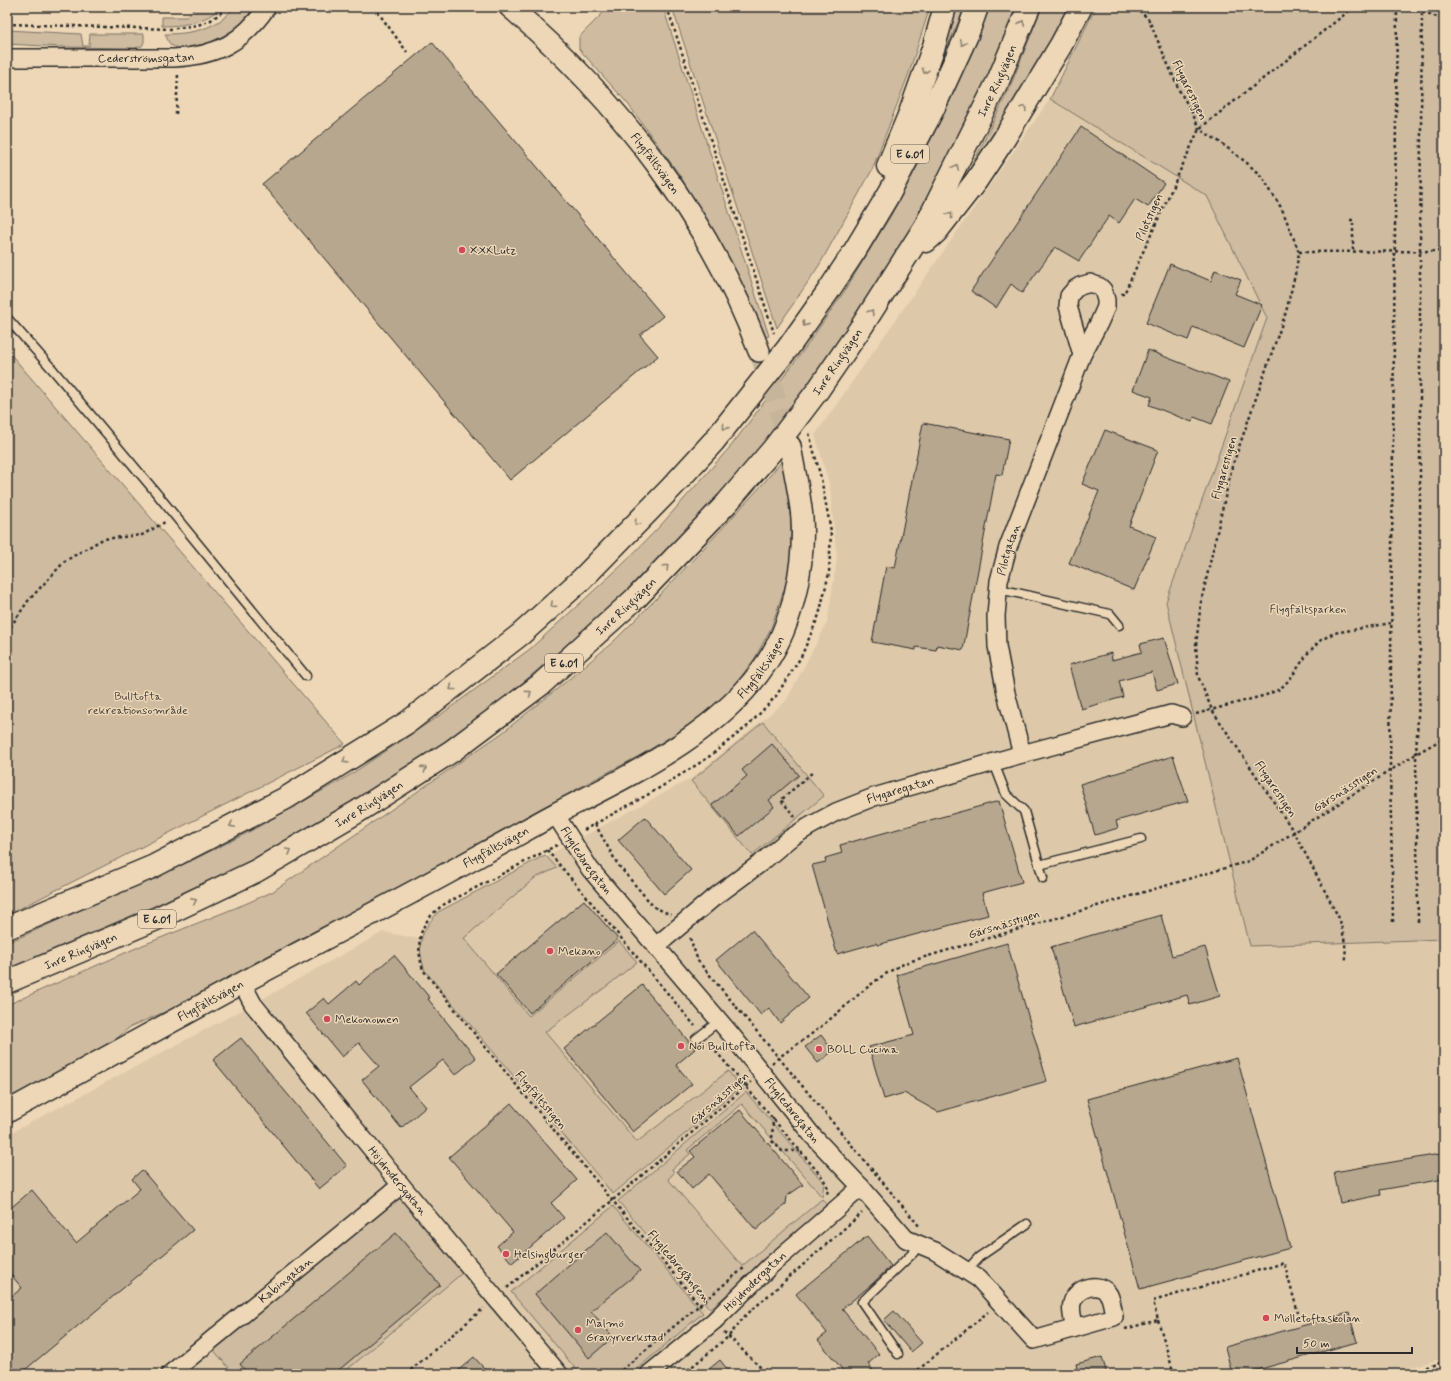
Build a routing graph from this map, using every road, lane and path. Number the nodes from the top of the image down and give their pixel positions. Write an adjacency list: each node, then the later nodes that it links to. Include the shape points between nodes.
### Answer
1 (227, 7): 17 (path, via 211,20 170,30)
2 (267, 7): 19 (street, Cederströmsgatan, via 252,28 240,38 202,55 174,58)
3 (374, 7): 18 (path)
4 (510, 7): 34 (street, Flygfältsvägen, via 561,54 614,110 641,144 697,224 727,278)
5 (667, 7): 33 (path)
6 (945, 7): 30 (highway, one-way to 30, via 934,46 900,140 875,192 833,262)
7 (977, 7): 30 (highway, E 6.01, one-way to 30, via 933,109 890,192)
8 (1029, 7): 29 (highway, Inre Ringvägen / E 6.01, one-way to 8, via 925,227 965,149 998,81)
9 (1081, 7): 29 (highway, one-way to 9, via 936,232 976,181 1030,98)
10 (1134, 7): 22 (path, Flygarestigen, via 1148,18)
11 (1354, 7): 22 (path)
12 (1387, 7): 14 (path)
13 (1422, 7): 15 (path)
14 (1397, 8): 15 (path); 27 (path)
15 (1422, 11): 16 (path); 28 (path)
16 (1444, 20)
17 (7, 24)
18 (407, 52)
19 (7, 58)
20 (179, 71): 21 (path)
21 (176, 114)
22 (1199, 129): 25 (path, Flygarestigen, via 1247,162 1262,177 1282,209); 31 (path, Pilotstigen, via 1124,294)
23 (1350, 220): 26 (path, via 1353,220)
24 (1444, 251): 28 (path)
25 (1299, 252): 26 (path); 45 (path, Flygarestigen, via 1286,312 1232,467 1201,602 1196,646 1198,676)
26 (1353, 252): 27 (path)
27 (1395, 252): 28 (path); 41 (path)
28 (1420, 252): 49 (path, via 1420,679)
29 (902, 261): 68 (highway, Inre Ringvägen / E 6.01, one-way to 29, via 156,919 256,871 357,812 452,751 540,685 637,597 727,503 774,448 862,326)
30 (827, 293): 65 (highway, E 6.01, one-way to 65, via 756,390 671,488 582,579 521,634 461,682 408,722 286,798 152,867)
31 (1105, 295): 35 (street, Pilotgatan, via 1106,306); 35 (street, via 1100,287 1090,283 1075,289 1069,296 1068,306)
32 (7, 318): 37 (lane)
33 (774, 333)
34 (758, 351)
35 (1082, 355): 40 (street, Pilotgatan, via 1008,547)
36 (790, 446): 53 (street, Flygfältsvägen, via 802,517 802,564 788,620 768,661 746,691 716,719 679,746 605,789)
37 (175, 516): 43 (path, via 142,535 103,539 65,560 28,601); 44 (lane)
38 (7, 568): 39 (path)
39 (7, 576)
40 (999, 589): 42 (lane, via 1110,614); 48 (street, Pilotgatan, via 996,616 997,646 1006,694)
41 (1391, 623): 45 (path, via 1334,633 1321,640 1308,653 1280,689); 51 (path)
42 (1120, 625)
43 (7, 632)
44 (306, 676)
45 (1212, 710): 46 (path); 56 (path, Flygarestigen)
46 (1182, 718): 48 (street, Flygaregatan, via 1171,714)
47 (1444, 738): 49 (path, Gärsnässtigen)
48 (1022, 754): 50 (street, Flygaregatan)
49 (1416, 754): 51 (path, Gärsnässtigen); 64 (path)
50 (994, 762): 55 (street, Flygaregatan, via 874,797); 60 (lane, via 1006,794 1024,811)
51 (1390, 770): 56 (path, Gärsnässtigen); 63 (path)
52 (814, 772): 55 (path, via 781,800)
53 (555, 814): 57 (street, Flygledaregatan); 70 (street, Flygfältsvägen)
54 (595, 824): 62 (path, via 618,865 654,906)
55 (805, 829): 62 (street, Flygaregatan)
56 (1294, 832): 67 (path, Flygarestigen, via 1340,920); 74 (path, Gärsnässtigen, via 1249,860 893,968 824,1025)
57 (570, 838): 59 (path, Flygfältsstigen); 66 (street, Flygledaregatan, via 590,869)
58 (1141, 839): 60 (lane)
59 (547, 850): 73 (path); 83 (path, Flygfältsstigen, via 443,905 424,925 418,950 423,970 430,980)
60 (1039, 865): 61 (lane)
61 (1043, 878)
62 (686, 922): 66 (street, Flygaregatan); 74 (path, via 698,961)
63 (1393, 922)
64 (1418, 922)
65 (7, 928)
66 (656, 946): 72 (street, Flygledaregatan)
67 (1346, 960)
68 (56, 962): 69 (highway, Inre Ringvägen / E 6.01); 71 (highway)
69 (7, 982)
70 (242, 983): 77 (street, Flygfältsvägen); 80 (street, Höjdrodersgatan, via 254,1004)
71 (7, 990)
72 (719, 1020): 73 (lane); 75 (street, Flygledaregatan)
73 (699, 1037): 76 (path)
74 (779, 1057): 75 (path, Gärsnässtigen); 86 (path)
75 (761, 1073): 76 (path, Gärsnässtigen); 81 (street, Flygledaregatan, via 812,1135)
76 (747, 1087): 78 (path); 83 (path, Gärsnässtigen)
77 (7, 1112)
78 (773, 1117): 79 (path); 79 (path, via 772,1141 782,1151)
79 (800, 1151): 82 (path, via 826,1182 828,1194)
80 (401, 1185): 89 (street, Höjdrodersgatan); 98 (street, Kabingatan)
81 (861, 1187): 86 (street, Flygledaregatan, via 906,1239); 93 (street, Höjdrodergatan, via 770,1266)
82 (825, 1199)
83 (613, 1200): 89 (path); 91 (path, Flygledaregången)
84 (855, 1219): 95 (path, via 745,1316)
85 (1027, 1224): 88 (lane, via 979,1257)
86 (920, 1236): 88 (street, Flygledaregatan, via 935,1251); 96 (lane, via 914,1252 862,1302)
87 (748, 1264): 91 (path)
88 (966, 1271): 94 (street, Flygledaregatan, via 979,1279 1034,1340)
89 (496, 1297): 99 (path); 100 (street, Höjdrodersgatan)
90 (1153, 1301): 106 (path)
91 (700, 1305): 93 (path, Flygledaregången); 101 (path)
92 (991, 1309): 105 (path)
93 (714, 1321): 95 (path, Flygledaregången); 102 (street, Höjdrodergatan)
94 (1075, 1328)
95 (728, 1337): 103 (path); 104 (path, Flygledaregången)
96 (898, 1354)
97 (1444, 1362): 107 (path)
98 (170, 1374)
99 (406, 1374)
100 (559, 1374)
101 (617, 1374)
102 (649, 1374)
103 (683, 1374)
104 (769, 1374)
105 (913, 1374)
106 (1174, 1374)
107 (1403, 1374)

